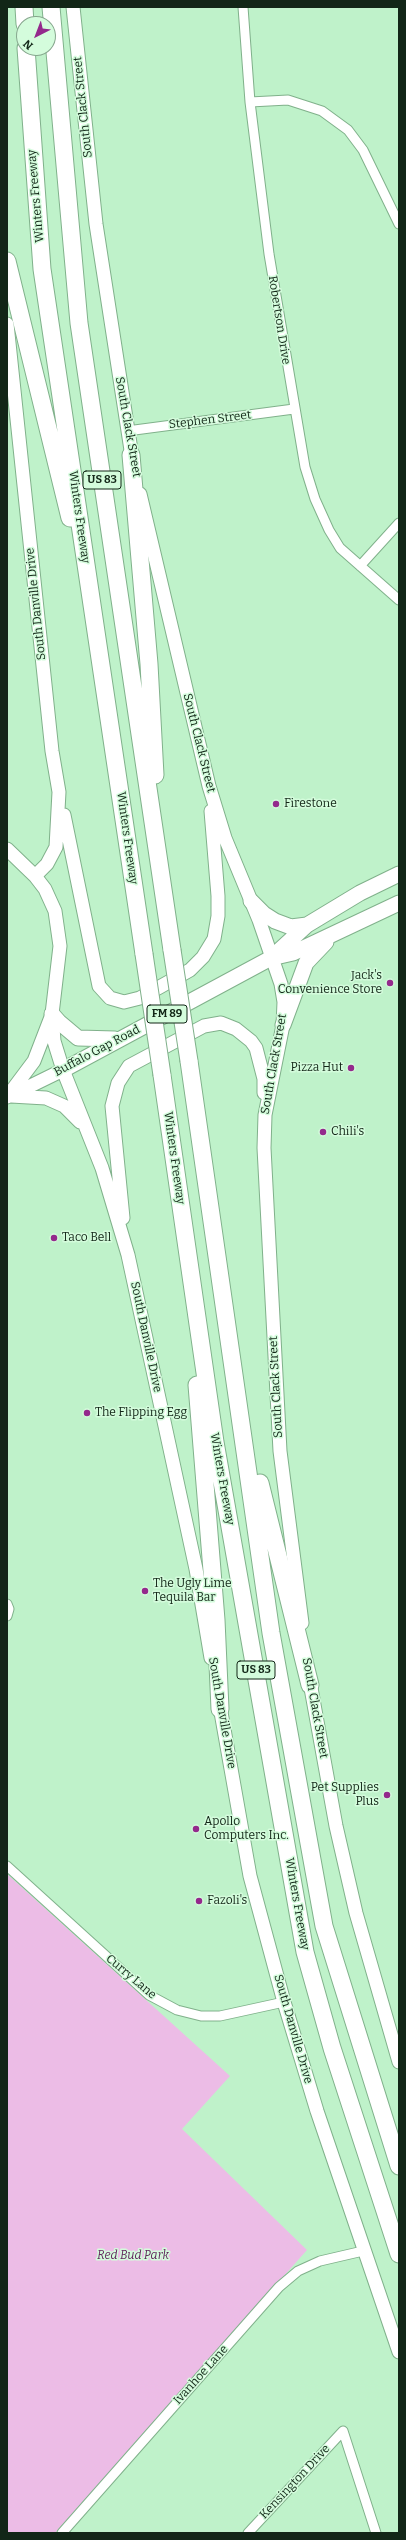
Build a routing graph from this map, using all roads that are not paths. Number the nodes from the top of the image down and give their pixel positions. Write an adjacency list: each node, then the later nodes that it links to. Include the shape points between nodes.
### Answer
1 (51, 7): 21 (highway, Winters Freeway / US 83, via 79,323)
2 (73, 7): 10 (main road, South Clack Street, via 95,216)
3 (243, 7): 5 (street, Robertson Drive)
4 (27, 56): 14 (highway, Winters Freeway / US 83, via 42,269)
5 (250, 102): 6 (street, via 288,100 322,111 348,130 363,150); 9 (street, Robertson Drive, via 269,254)
6 (399, 224)
7 (7, 261): 14 (highway, via 45,426)
8 (7, 324): 17 (main road, South Danville Drive, via 52,751)
9 (294, 409): 10 (street, Stephen Street); 13 (street, Robertson Drive, via 305,467 315,499 340,548)
10 (127, 431): 11 (main road, South Clack Street)
11 (131, 455): 16 (main road, South Clack Street); 21 (highway, via 149,664)
12 (399, 523): 13 (street)
13 (360, 566): 15 (street, Robertson Drive)
14 (92, 600): 34 (highway, Winters Freeway / US 83, bridge)
15 (399, 600)
16 (209, 786): 17 (main road, via 218,896 214,939 203,957 190,970 140,998 124,1002 110,998 98,982); 22 (main road, South Clack Street, via 225,838)
17 (59, 792): 20 (main road, South Danville Drive, via 56,847 47,864)
18 (7, 850): 20 (main road)
19 (399, 874): 24 (main road, Buffalo Gap Road / FM 89, via 360,893)
20 (35, 876): 27 (main road, via 50,900 59,934)
21 (162, 891): 36 (highway, Winters Freeway / US 83, bridge)
22 (251, 901): 24 (main road, via 275,921 291,927); 26 (main road, South Clack Street)
23 (399, 903): 25 (main road, Buffalo Gap Road / FM 89)
24 (307, 925): 26 (main road, Buffalo Gap Road / FM 89)
25 (330, 937): 26 (main road, Buffalo Gap Road / FM 89, via 293,953); 28 (main road, via 306,963)
26 (271, 958): 28 (main road, South Clack Street, via 283,996); 29 (main road, Buffalo Gap Road / FM 89)
27 (52, 1014): 29 (main road, via 78,1038); 30 (main road, South Danville Drive, via 54,1041); 31 (main road, via 34,1061)
28 (283, 1025): 32 (main road, South Clack Street)
29 (120, 1039): 30 (main road, Buffalo Gap Road / FM 89)
30 (63, 1070): 31 (main road, Buffalo Gap Road); 33 (main road, South Danville Drive)
31 (8, 1097): 33 (main road, via 46,1098 71,1111)
32 (265, 1115): 35 (main road, via 264,1079 256,1048 236,1029 221,1023 204,1026 129,1066 118,1083 112,1106); 39 (main road, South Clack Street, via 264,1148 280,1452)
33 (87, 1131): 35 (main road, South Danville Drive, via 102,1168)
34 (186, 1239): 40 (highway, via 216,1620); 46 (highway, Winters Freeway / US 83, via 215,1442 305,1952 332,2048)
35 (128, 1255): 40 (main road, South Danville Drive, via 196,1569)
36 (238, 1392): 39 (highway); 44 (highway, Winters Freeway / US 83, via 271,1633 324,1926)
37 (7, 1604): 38 (street, via 10,1609)
38 (7, 1616)
39 (310, 1685): 43 (main road, South Clack Street, via 336,1826 356,1913)
40 (220, 1709): 42 (main road, South Danville Drive, via 250,1876)
41 (7, 1866): 42 (street, Curry Lane, via 149,1996 177,2010 201,2016 220,2016)
42 (284, 2002): 45 (main road, South Danville Drive)
43 (399, 2062)
44 (399, 2166)
45 (363, 2251): 47 (main road, South Danville Drive); 48 (street, Ivanhoe Lane, via 320,2261 298,2271 279,2287)
46 (399, 2254)
47 (399, 2352)
48 (62, 2533)
49 (248, 2533): 50 (street, Kensington Drive, via 343,2431)
50 (376, 2533)

